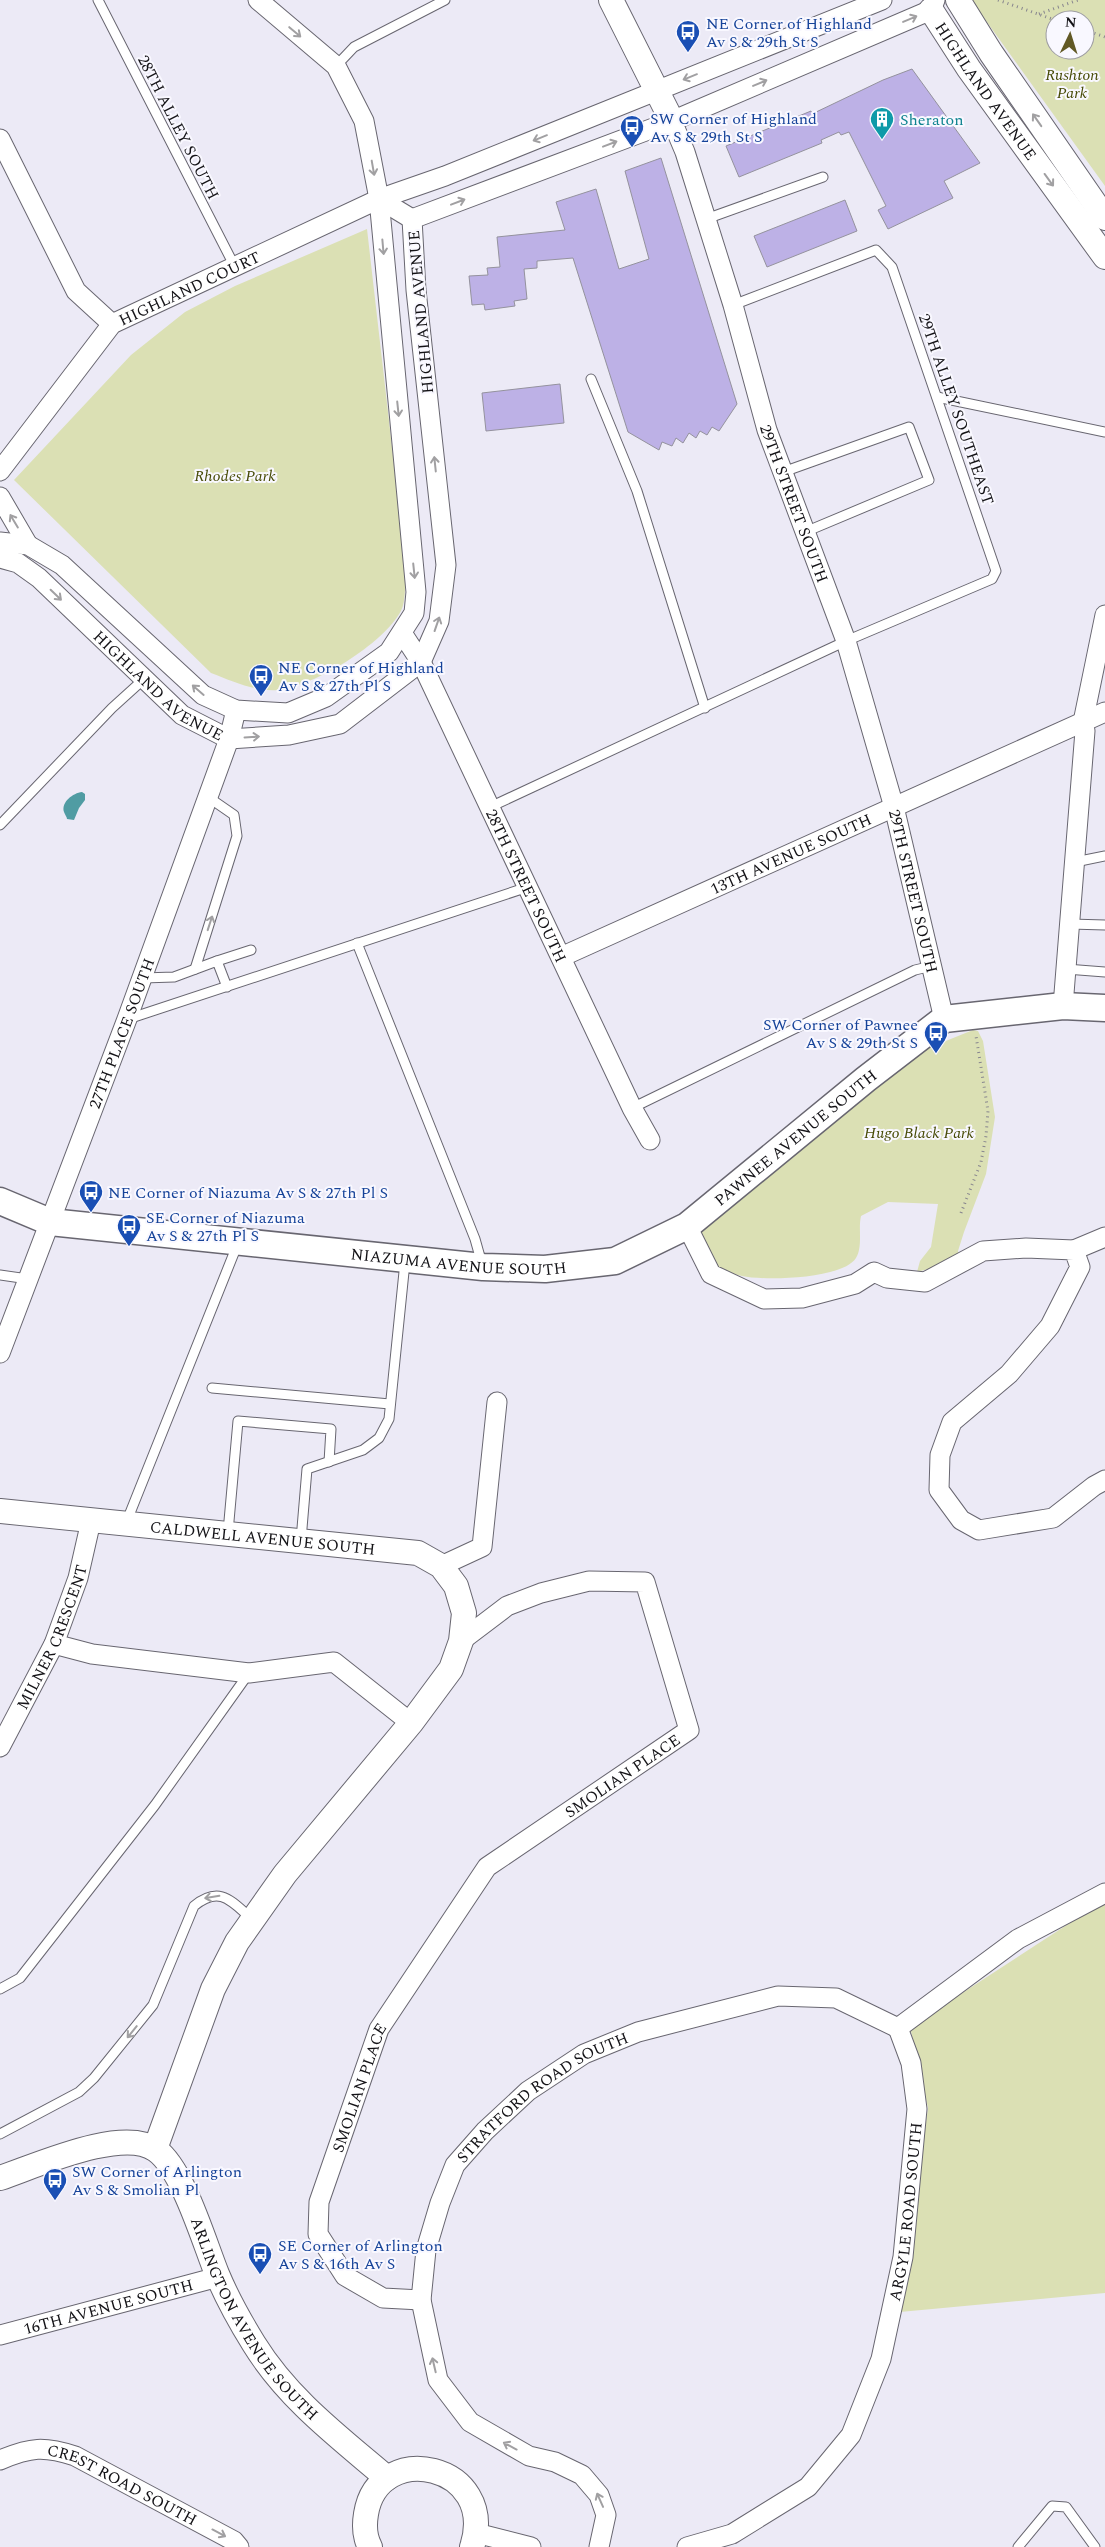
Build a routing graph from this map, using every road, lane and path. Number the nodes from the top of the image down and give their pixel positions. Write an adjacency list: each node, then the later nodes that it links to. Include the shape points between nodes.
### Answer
1 (98, 0): 23 (lane, 28TH ALLEY SOUTH)
2 (258, 0): 12 (street, one-way to 12)
3 (445, 0): 12 (lane, via 354,47)
4 (611, 0): 13 (street, 29TH STREET SOUTH)
5 (882, 0): 13 (street, one-way to 13)
6 (958, 0): 19 (street, HIGHLAND AVENUE, one-way to 6, via 991,54)
7 (998, 0): 10 (path)
8 (1078, 0): 10 (path)
9 (933, 5): 14 (street, HIGHLAND AVENUE, one-way to 9); 22 (street, HIGHLAND AVENUE, one-way to 22, via 969,69)
10 (1039, 14): 11 (path)
11 (1045, 16)
12 (336, 66): 18 (street, HIGHLAND AVENUE, one-way to 18, via 364,121)
13 (657, 91): 14 (street, 29TH STREET SOUTH); 18 (street, one-way to 18, via 445,176)
14 (672, 121): 20 (street, HIGHLAND AVENUE, one-way to 14); 21 (street, 29TH STREET SOUTH, via 686,152)
15 (0, 139): 16 (street)
16 (6, 168): 25 (street, via 76,291)
17 (823, 177): 21 (lane)
18 (378, 199): 20 (street); 23 (street, HIGHLAND COURT); 37 (street, HIGHLAND AVENUE, one-way to 37, via 416,592 414,614)
19 (1105, 218)
20 (412, 219): 39 (street, HIGHLAND AVENUE, one-way to 20, via 439,621 446,565 416,290)
21 (706, 219): 24 (street, 29TH STREET SOUTH)
22 (1105, 257)
23 (235, 267): 25 (street, HIGHLAND COURT)
24 (733, 305): 27 (lane, 29TH ALLEY SOUTHEAST, via 876,250 892,267); 30 (street, 29TH STREET SOUTH, via 767,430)
25 (112, 324): 29 (street, HIGHLAND COURT)
26 (591, 379): 41 (lane, via 637,491)
27 (937, 397): 28 (lane); 38 (lane, 29TH ALLEY SOUTHEAST, via 996,571 992,579)
28 (1105, 432)
29 (0, 471)
30 (783, 472): 32 (street, 29TH STREET SOUTH); 32 (lane, via 909,427 929,480)
31 (0, 497): 34 (street, HIGHLAND AVENUE, one-way to 31)
32 (805, 532): 38 (street, 29TH STREET SOUTH)
33 (0, 542): 34 (street, HIGHLAND AVENUE)
34 (28, 545): 42 (street, HIGHLAND AVENUE, one-way to 34, via 203,695 62,565)
35 (0, 558): 40 (street, HIGHLAND AVENUE, one-way to 40, via 18,563 38,578)
36 (1105, 615): 44 (street)
37 (402, 633): 39 (street, 28TH STREET SOUTH); 42 (street, HIGHLAND AVENUE, via 389,652 326,697 288,713)
38 (846, 641): 41 (lane, 29TH ALLEY SOUTHEAST); 48 (street, 29TH STREET SOUTH)
39 (421, 662): 45 (street, HIGHLAND AVENUE, one-way to 39, via 289,735 340,724); 47 (street, 28TH STREET SOUTH)
40 (144, 679): 45 (street, HIGHLAND AVENUE, via 182,715); 49 (lane)
41 (705, 708): 47 (lane, 29TH ALLEY SOUTHEAST)
42 (236, 710): 45 (street, 27TH PLACE SOUTH)
43 (1105, 712): 44 (street, 13TH AVENUE SOUTH)
44 (1083, 722): 48 (street, 13TH AVENUE SOUTH); 51 (street, via 1085,731)
45 (229, 739): 46 (street, 27TH PLACE SOUTH)
46 (208, 797): 60 (lane, one-way to 46, via 238,836 234,815); 63 (street, 27TH PLACE SOUTH)
47 (490, 807): 52 (street, 28TH STREET SOUTH)
48 (894, 807): 57 (street, 13TH AVENUE SOUTH); 59 (street, 29TH STREET SOUTH)
49 (0, 825)
50 (1105, 856): 51 (lane)
51 (1075, 862): 53 (street)
52 (528, 887): 55 (lane); 57 (street, 28TH STREET SOUTH)
53 (1070, 924): 54 (lane); 61 (street)
54 (1105, 925)
55 (357, 942): 64 (lane); 80 (lane, via 475,1239)
56 (251, 950): 58 (lane)
57 (560, 957): 70 (street, 28TH STREET SOUTH)
58 (217, 961): 60 (lane); 64 (lane)
59 (932, 966): 67 (street, 29TH STREET SOUTH); 70 (lane, via 915,970)
60 (195, 969): 63 (lane, via 174,977)
61 (1066, 969): 62 (lane); 65 (street)
62 (1105, 972)
63 (142, 978): 68 (street, 27TH PLACE SOUTH)
64 (227, 987): 68 (lane)
65 (1063, 1006): 66 (main road); 67 (main road)
66 (1105, 1008)
67 (944, 1019): 75 (main road, PAWNEE AVENUE SOUTH)
68 (127, 1020): 74 (street, 27TH PLACE SOUTH)
69 (976, 1033): 73 (path, via 988,1111 986,1136 981,1162)
70 (632, 1108): 71 (street, 28TH STREET SOUTH)
71 (650, 1140)
72 (0, 1202): 74 (main road, NIAZUMA AVENUE SOUTH)
73 (961, 1212)
74 (50, 1222): 77 (main road, NIAZUMA AVENUE SOUTH); 82 (street, 27TH PLACE SOUTH)
75 (688, 1226): 78 (street, via 712,1274 764,1299 802,1298 855,1284 874,1272 887,1278 925,1282 983,1251 1026,1248); 80 (main road, NIAZUMA AVENUE SOUTH, via 615,1261 545,1270)
76 (1105, 1237): 78 (street)
77 (238, 1243): 79 (main road, NIAZUMA AVENUE SOUTH); 91 (lane)
78 (1077, 1258): 88 (street, via 1050,1326 1009,1374 952,1422 940,1455 939,1490 961,1520 979,1530 1053,1518)
79 (405, 1259): 80 (main road, NIAZUMA AVENUE SOUTH); 86 (lane)
80 (483, 1267)
81 (0, 1275): 82 (lane)
82 (28, 1279): 83 (street, 27TH PLACE SOUTH)
83 (0, 1353)
84 (212, 1388): 86 (lane)
85 (497, 1402): 94 (street, via 482,1548)
86 (390, 1404): 87 (lane, via 389,1419 379,1438 363,1450)
87 (329, 1462): 92 (lane, via 331,1429 238,1421); 93 (lane, via 307,1470)
88 (1105, 1480)
89 (0, 1511): 90 (street, CALDWELL AVENUE SOUTH)
90 (91, 1521): 91 (street, CALDWELL AVENUE SOUTH); 96 (street, MILNER CRESCENT, via 78,1578)
91 (126, 1524): 92 (street, CALDWELL AVENUE SOUTH)
92 (227, 1534): 93 (street, CALDWELL AVENUE SOUTH)
93 (301, 1541): 94 (street, CALDWELL AVENUE SOUTH, via 418,1553)
94 (441, 1566): 95 (street, CALDWELL AVENUE SOUTH, via 456,1586 464,1613)
95 (461, 1641): 98 (street, via 451,1669); 108 (street, SMOLIAN PLACE, via 507,1606 541,1593 589,1581 645,1582 689,1730 487,1867 379,2029 319,2202 318,2234 345,2276 383,2298)
96 (54, 1644): 97 (street, via 92,1654); 99 (street, MILNER CRESCENT)
97 (249, 1673): 98 (street, via 334,1662); 102 (lane, via 155,1806 20,1978)
98 (410, 1723): 101 (street, via 285,1874)
99 (0, 1747)
100 (1105, 1892): 103 (street, via 1018,1939)
101 (253, 1919): 104 (lane, one-way to 104, via 223,1896 215,1894 194,1906 153,2005 94,2078 79,2092); 105 (street, via 236,1942 213,1989)
102 (0, 1989)
103 (898, 2028): 108 (street, STRATFORD ROAD SOUTH, via 836,1998 778,1996 638,2032 584,2054 528,2091 484,2131 455,2165 426,2250); 117 (street, ARGYLE ROAD SOUTH, via 911,2063 918,2109 904,2248 881,2359 851,2435 808,2487 732,2534)
104 (0, 2134)
105 (155, 2149): 106 (street, via 126,2141 103,2144); 107 (street, ARLINGTON AVENUE SOUTH, via 176,2172)
106 (0, 2178)
107 (218, 2276): 109 (street, 16TH AVENUE SOUTH); 111 (street, ARLINGTON AVENUE SOUTH, via 255,2345 297,2401)
108 (421, 2300): 116 (street, STRATFORD ROAD SOUTH, one-way to 108, via 606,2515 599,2495 582,2475 555,2462 529,2456 470,2422 438,2380)
109 (0, 2335)
110 (0, 2460): 113 (street, CREST ROAD SOUTH, one-way to 113, via 21,2451 51,2448 76,2456 234,2541)
111 (387, 2478): 112 (street, via 400,2471 419,2468 442,2472 454,2479 469,2496 475,2509); 114 (street, via 368,2504 364,2527)
112 (474, 2540): 115 (street)
113 (239, 2547)
114 (370, 2547)
115 (531, 2547)
116 (600, 2547)
117 (687, 2547)
118 (1018, 2547): 119 (lane, via 1052,2506 1066,2507)
119 (1095, 2547)

